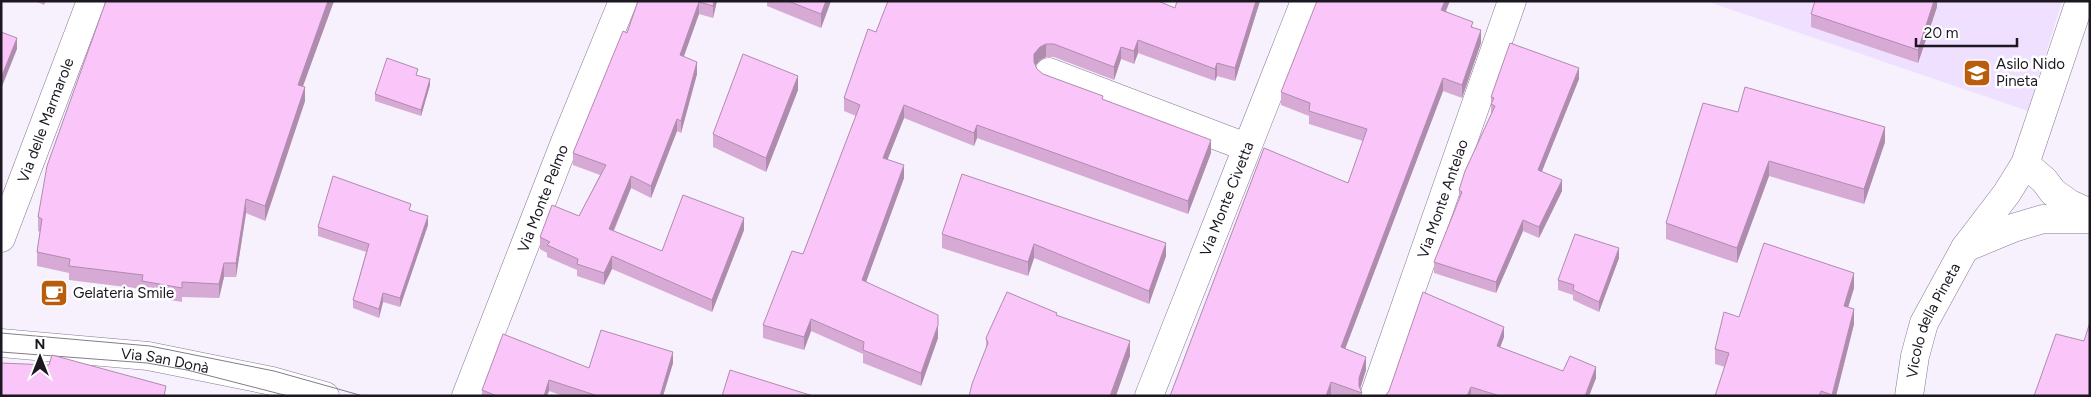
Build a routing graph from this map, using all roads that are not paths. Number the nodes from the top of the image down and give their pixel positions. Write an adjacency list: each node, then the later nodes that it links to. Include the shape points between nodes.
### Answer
1 (91, 1): 11 (street, Via delle Marmarole)
2 (623, 1): 15 (street, Via Monte Pelmo)
3 (1305, 1): 7 (street, Via Monte Civetta)
4 (1512, 1): 17 (street, Via Monte Antelao)
5 (2080, 1): 8 (street, Vicolo della Pineta)
6 (1049, 72): 7 (street)
7 (1246, 147): 16 (street, Via Monte Civetta)
8 (2025, 164): 9 (street, via 2053,192); 12 (street, Vicolo della Pineta)
9 (2090, 212)
10 (2090, 219): 12 (street, Vicolo della Pineta, via 2043,219)
11 (1, 238)
12 (1964, 248): 18 (street, Vicolo della Pineta, via 1924,322)
13 (1, 343): 14 (street, Via San Donà, via 148,356 272,381)
14 (325, 396)
15 (466, 396)
16 (1149, 396)
17 (1374, 396)
18 (1909, 396)

